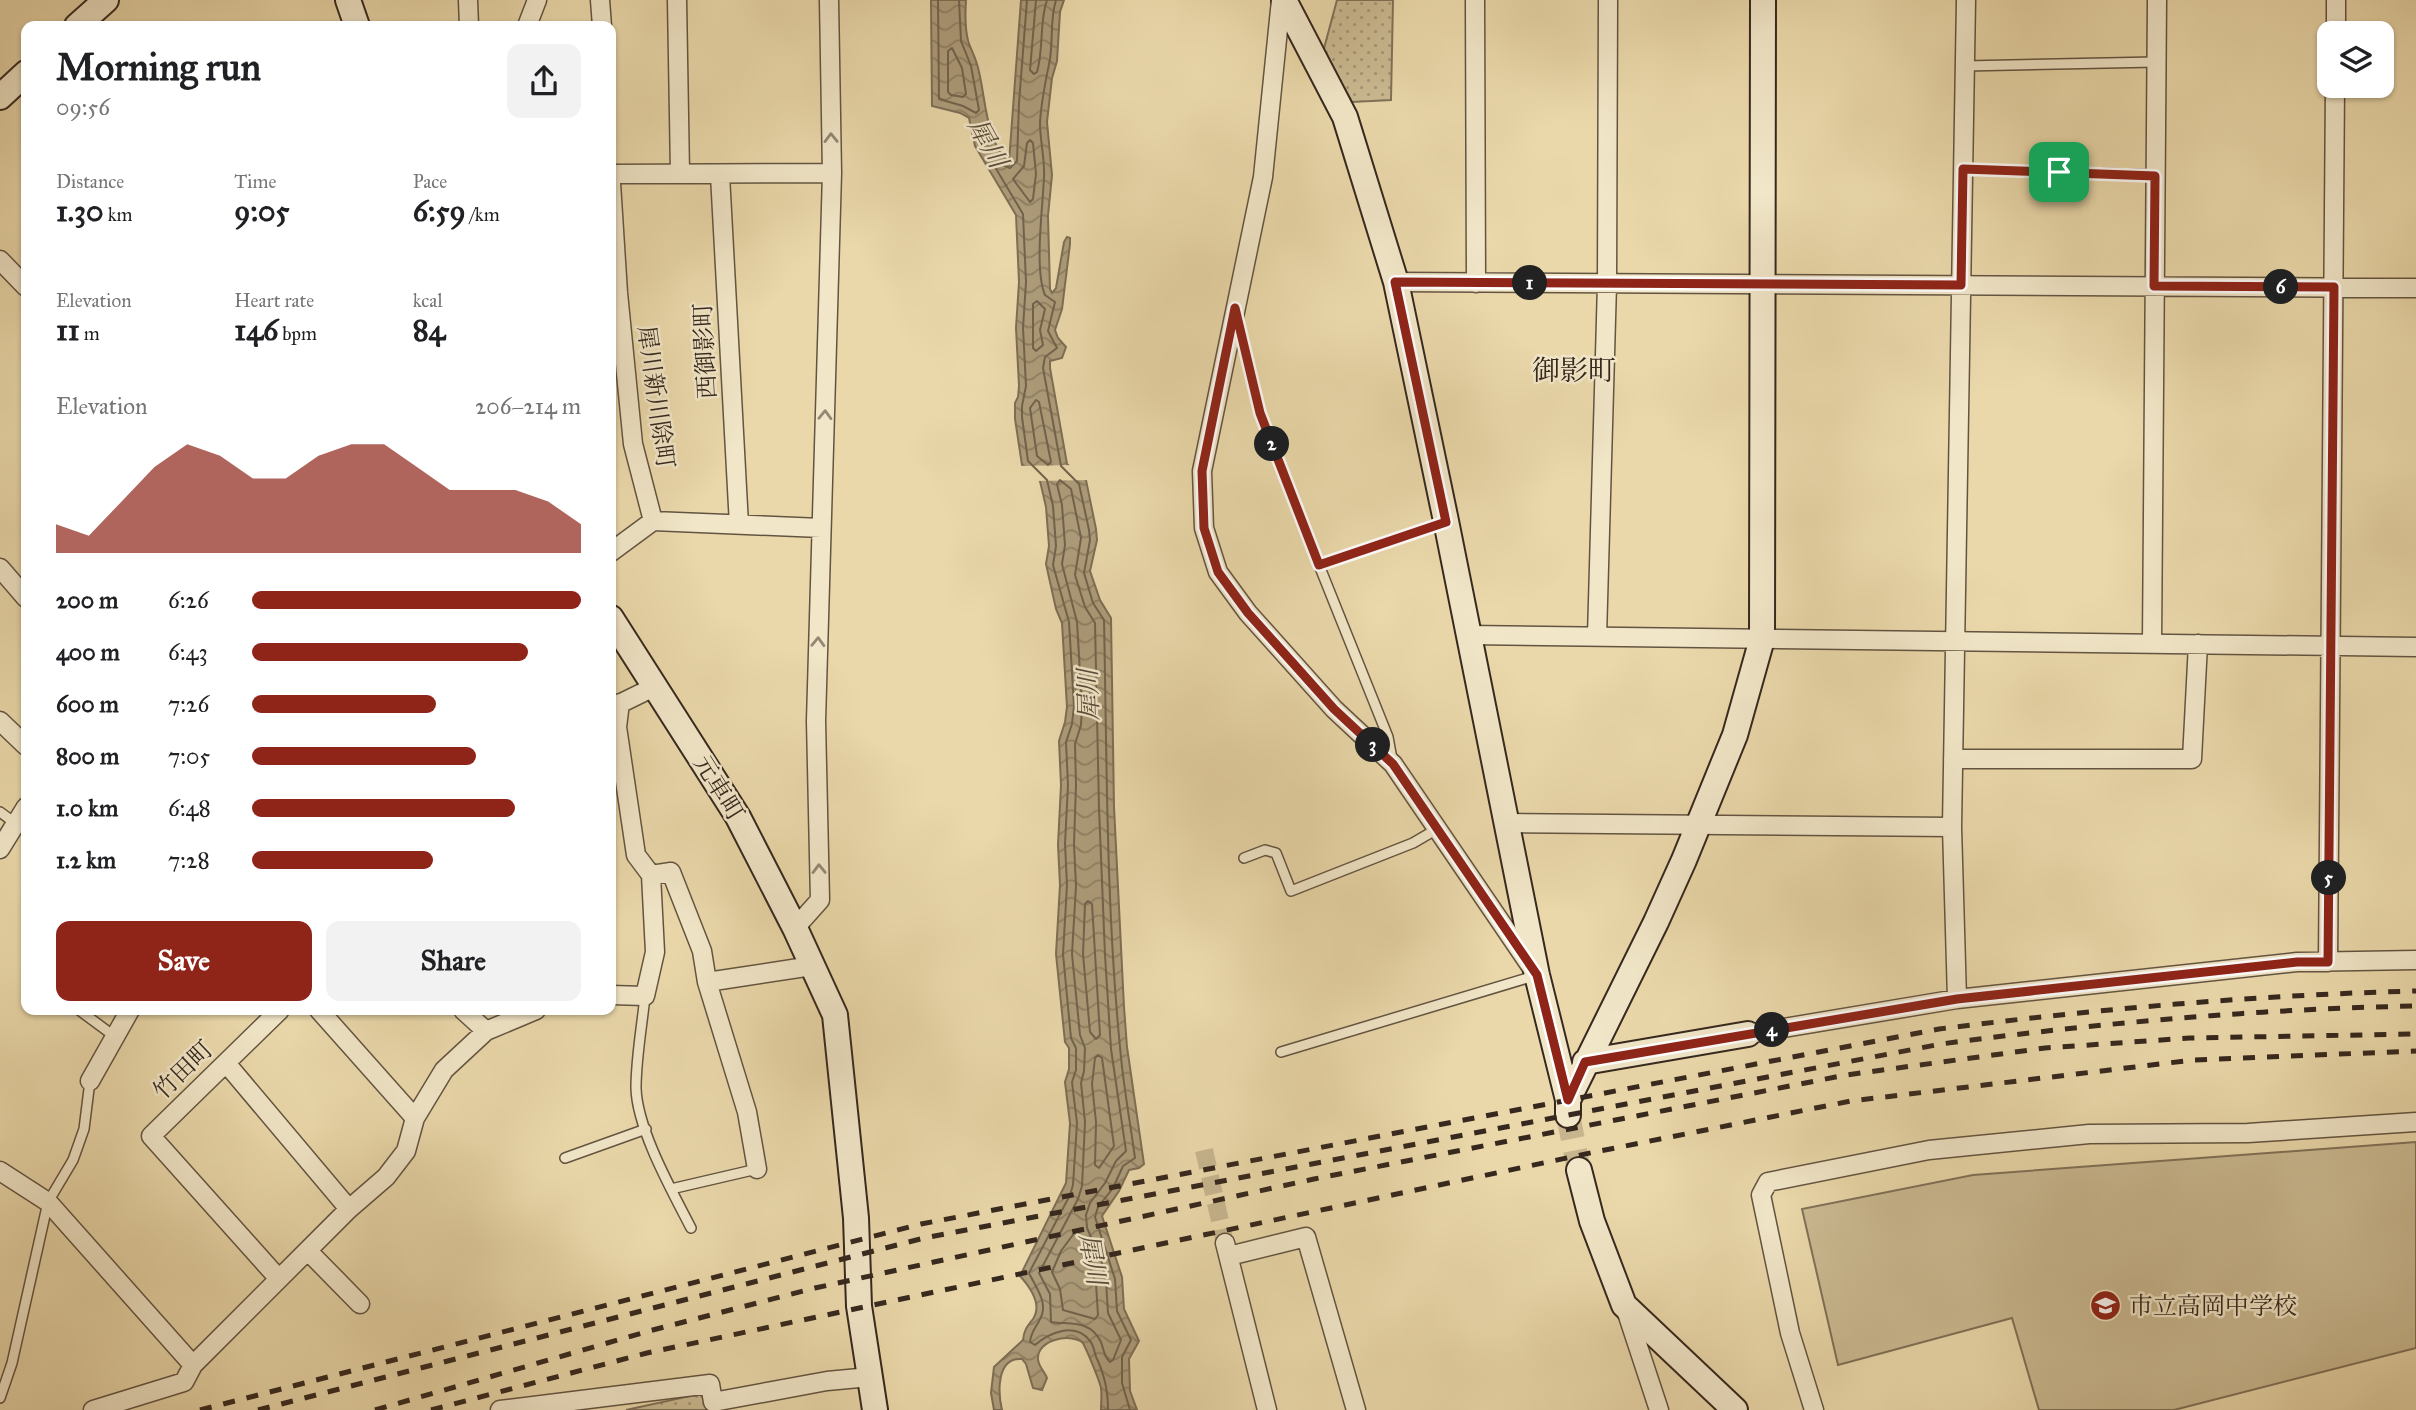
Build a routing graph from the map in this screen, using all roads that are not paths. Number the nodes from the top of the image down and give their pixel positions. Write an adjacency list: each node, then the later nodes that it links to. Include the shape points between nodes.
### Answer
1 (106, 0): 15 (street)
2 (348, 0): 16 (street)
3 (468, 0): 17 (street)
4 (537, 0): 18 (street)
5 (600, 0): 19 (street)
6 (677, 0): 27 (street)
7 (829, 0): 28 (street, one-way to 7)
8 (1282, 0): 34 (street, via 1345,117); 43 (street, via 1263,177)
9 (1475, 0): 36 (street)
10 (1608, 0): 37 (street)
11 (1763, 0): 38 (street)
12 (1966, 0): 22 (street)
13 (2157, 0): 21 (street)
14 (2336, 0): 20 (street)
15 (83, 21)
16 (355, 21)
17 (469, 21)
18 (529, 21)
19 (602, 21)
20 (2336, 21)
21 (2156, 62): 22 (lane); 31 (street)
22 (1965, 66): 26 (street)
23 (21, 78): 24 (street)
24 (0, 97)
25 (2335, 98): 41 (street)
26 (1963, 169): 31 (lane); 39 (street)
27 (680, 173): 29 (street); 30 (street)
28 (832, 173): 30 (street); 47 (street, one-way to 28)
29 (616, 174)
30 (720, 175): 46 (street, 西御影町)
31 (2155, 176): 40 (street)
32 (0, 260): 35 (street)
33 (616, 262): 44 (street, 犀川新川除町, via 633,444)
34 (1395, 282): 36 (street); 45 (street)
35 (21, 283)
36 (1476, 283): 37 (street)
37 (1608, 284): 38 (street); 54 (street)
38 (1764, 284): 39 (street); 55 (street)
39 (1961, 285): 40 (street); 56 (street)
40 (2154, 286): 41 (street); 57 (street)
41 (2334, 287): 42 (street); 59 (street)
42 (2416, 288)
43 (1235, 308): 49 (lane, via 1260,413); 66 (street, via 1202,471 1204,528 1218,572 1248,613 1334,709)
44 (653, 522): 46 (street); 48 (street)
45 (1446, 522): 49 (lane); 53 (street)
46 (739, 525): 47 (street)
47 (821, 528): 77 (street, one-way to 47, via 820,900 816,721)
48 (616, 548)
49 (1319, 565): 66 (lane, via 1388,737)
50 (0, 568): 51 (street)
51 (21, 592)
52 (616, 626): 61 (street, 元車町)
53 (1469, 635): 54 (street); 70 (street)
54 (1597, 637): 55 (street)
55 (1762, 639): 56 (street); 71 (street, via 1735,735)
56 (1955, 641): 57 (street); 65 (street)
57 (2152, 644): 58 (street)
58 (2198, 644): 59 (street); 65 (street, via 2192,759)
59 (2331, 646): 60 (street); 79 (street)
60 (2416, 647)
61 (653, 687): 62 (street); 77 (street, 元車町, via 738,817)
62 (616, 706): 76 (street, via 636,855)
63 (0, 721): 64 (street)
64 (21, 741)
65 (1953, 759): 72 (street)
66 (1393, 764): 73 (street)
67 (0, 812): 69 (lane)
68 (21, 814): 69 (street)
69 (15, 823): 74 (street)
70 (1507, 823): 71 (street); 81 (street)
71 (1697, 825): 72 (street); 96 (street, via 1656,922)
72 (1952, 827): 85 (street)
73 (1437, 829): 75 (lane, via 1292,891 1276,853 1265,850); 81 (street)
74 (0, 849)
75 (1244, 858)
76 (651, 875): 82 (street, via 671,872 702,951); 84 (street, via 655,952)
77 (795, 928): 80 (street, 元車町)
78 (2416, 960): 79 (street)
79 (2328, 962): 85 (street)
80 (812, 966): 82 (street); 115 (street, 元車町, via 835,1015 856,1218 859,1306)
81 (1537, 975): 95 (lane); 96 (street, via 1568,1108)
82 (707, 982): 103 (street, via 747,1112)
83 (616, 995): 84 (street)
84 (645, 996): 101 (lane, via 636,1089)
85 (1957, 999): 93 (street)
86 (86, 1015): 94 (lane)
87 (127, 1015): 94 (street)
88 (275, 1015): 97 (street, 竹田町)
89 (323, 1015): 99 (street)
90 (468, 1015): 92 (street)
91 (524, 1015): 92 (street)
92 (486, 1031): 99 (street, via 444,1070)
93 (1748, 1034): 96 (street)
94 (114, 1036): 98 (street)
95 (1281, 1052)
96 (1585, 1062)
97 (226, 1063): 108 (street); 111 (street, 竹田町, via 151,1136)
98 (90, 1082): 107 (lane, via 84,1129 74,1160)
99 (415, 1118): 108 (street, via 406,1151 386,1177)
100 (2416, 1122): 124 (street, via 2248,1133 2089,1134 1929,1150 1768,1182 1760,1195 1790,1333)
101 (646, 1129): 102 (lane); 106 (lane)
102 (565, 1158)
103 (757, 1169): 106 (lane)
104 (1579, 1170): 113 (street, via 1592,1221)
105 (0, 1171): 107 (street)
106 (671, 1189): 109 (lane)
107 (48, 1202): 114 (street); 116 (lane)
108 (349, 1209): 110 (street)
109 (691, 1228)
110 (308, 1251): 111 (street); 112 (street)
111 (279, 1279): 114 (street)
112 (360, 1304)
113 (1624, 1305): 122 (street); 123 (street)
114 (193, 1365): 117 (street, via 184,1382)
115 (870, 1377): 118 (street, via 713,1402 710,1384); 119 (street, 元車町)
116 (0, 1398)
117 (93, 1410)
118 (500, 1410)
119 (875, 1410)
120 (1267, 1410): 121 (street, via 1227,1249 1306,1237)
121 (1356, 1410)
122 (1659, 1410)
123 (1735, 1410)
124 (1814, 1410)

